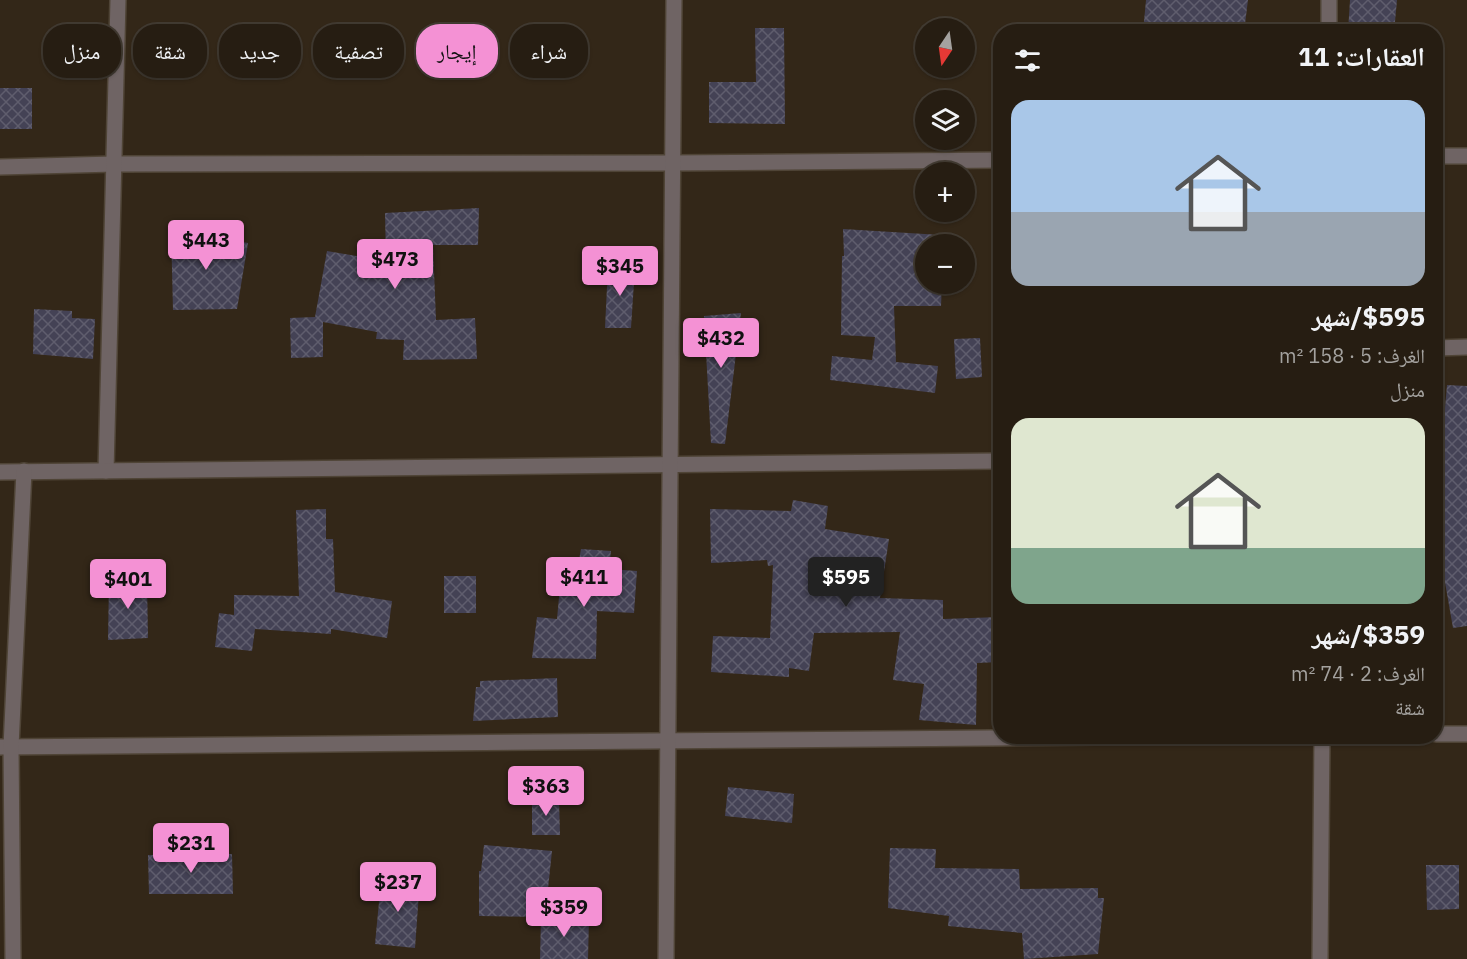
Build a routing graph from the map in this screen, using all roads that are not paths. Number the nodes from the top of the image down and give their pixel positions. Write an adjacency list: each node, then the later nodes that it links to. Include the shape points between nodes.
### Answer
1 (118, 0): 9 (street)
2 (674, 0): 8 (street)
3 (1329, 0): 4 (street)
4 (1329, 24)
5 (1443, 156): 6 (street)
6 (1467, 156)
7 (993, 159): 8 (street)
8 (672, 163): 9 (street); 14 (street)
9 (114, 164): 10 (street); 16 (street)
10 (0, 167)
11 (1467, 347): 12 (street)
12 (1443, 348)
13 (993, 461): 14 (street)
14 (669, 464): 16 (street); 21 (street)
15 (24, 471): 16 (street); 17 (street); 23 (street)
16 (106, 471)
17 (0, 472)
18 (1443, 734): 19 (street)
19 (1467, 734)
20 (993, 738): 21 (street)
21 (667, 741): 23 (street); 25 (street)
22 (1322, 744): 26 (street)
23 (6, 747): 24 (street)
24 (13, 959)
25 (666, 959)
26 (1320, 959)

